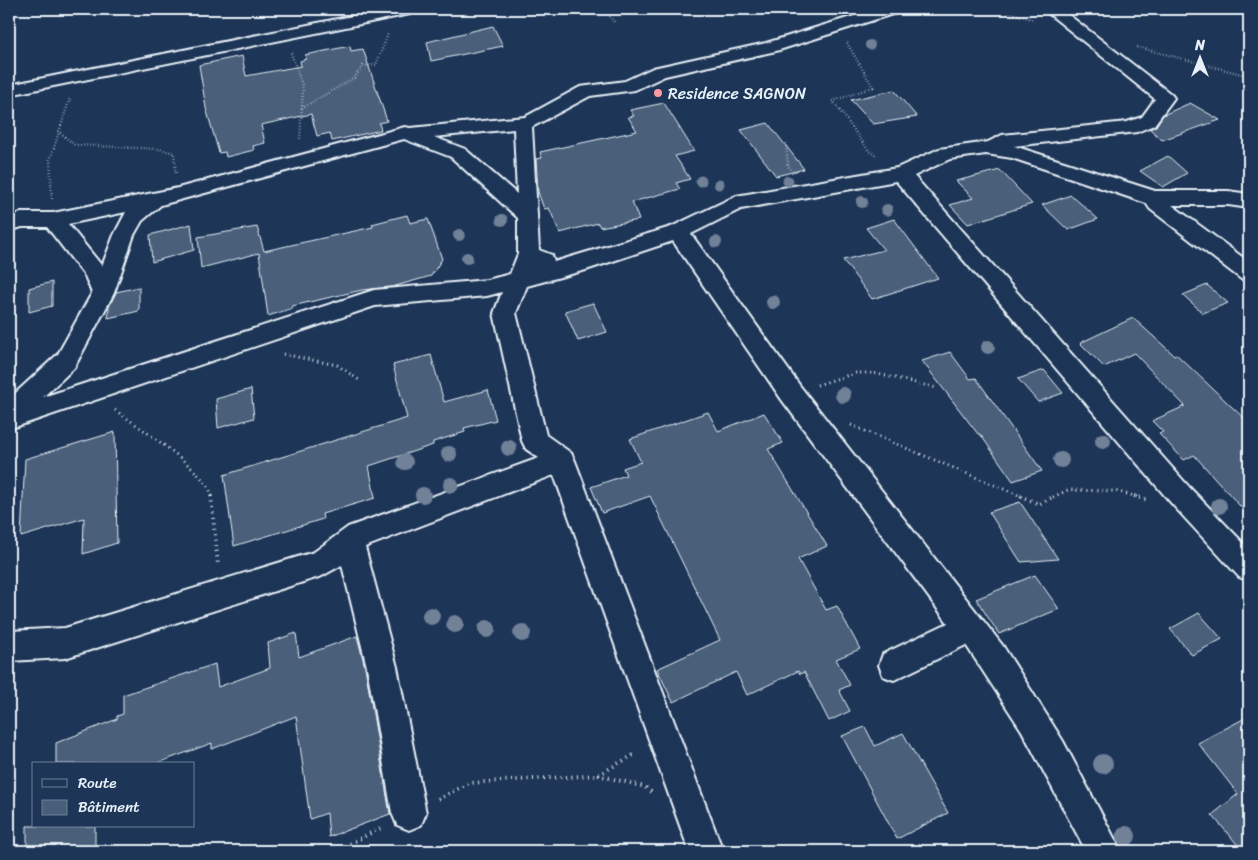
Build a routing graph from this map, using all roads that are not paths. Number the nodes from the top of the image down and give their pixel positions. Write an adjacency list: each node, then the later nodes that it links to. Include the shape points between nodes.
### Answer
1 (893, 9): 5 (street, via 770,47 660,72 629,86 586,90)
2 (1051, 9): 7 (street, via 1165,98 1148,120 1130,128 1002,141)
3 (404, 10): 4 (street)
4 (9, 90)
5 (524, 123): 6 (street); 12 (street)
6 (405, 134): 10 (street); 12 (street, via 458,153)
7 (986, 148): 8 (street, via 946,153); 9 (street, via 1014,152)
8 (901, 174): 15 (street, via 736,203); 23 (street, via 1181,496)
9 (1154, 198): 11 (street); 17 (street, via 1157,204)
10 (156, 199): 13 (street); 18 (street, via 134,216)
11 (1249, 201)
12 (528, 216): 16 (street)
13 (52, 220): 14 (street); 18 (street, via 95,273)
14 (13, 221)
15 (678, 232): 16 (street, via 562,268); 24 (street, via 790,393 946,598)
16 (525, 267): 20 (street, via 487,288 374,298); 21 (street, via 505,313 535,441)
17 (1249, 273)
18 (103, 292): 19 (street, via 66,361)
19 (9, 414)
20 (9, 419)
21 (562, 461): 22 (street, via 358,536); 28 (street)
22 (350, 542): 25 (street, via 322,563 65,643); 27 (street, via 382,667)
23 (1249, 568)
24 (972, 627): 26 (street); 29 (street, via 1060,766)
25 (9, 646)
26 (894, 664)
27 (409, 813)
28 (706, 851)
29 (1104, 851)

